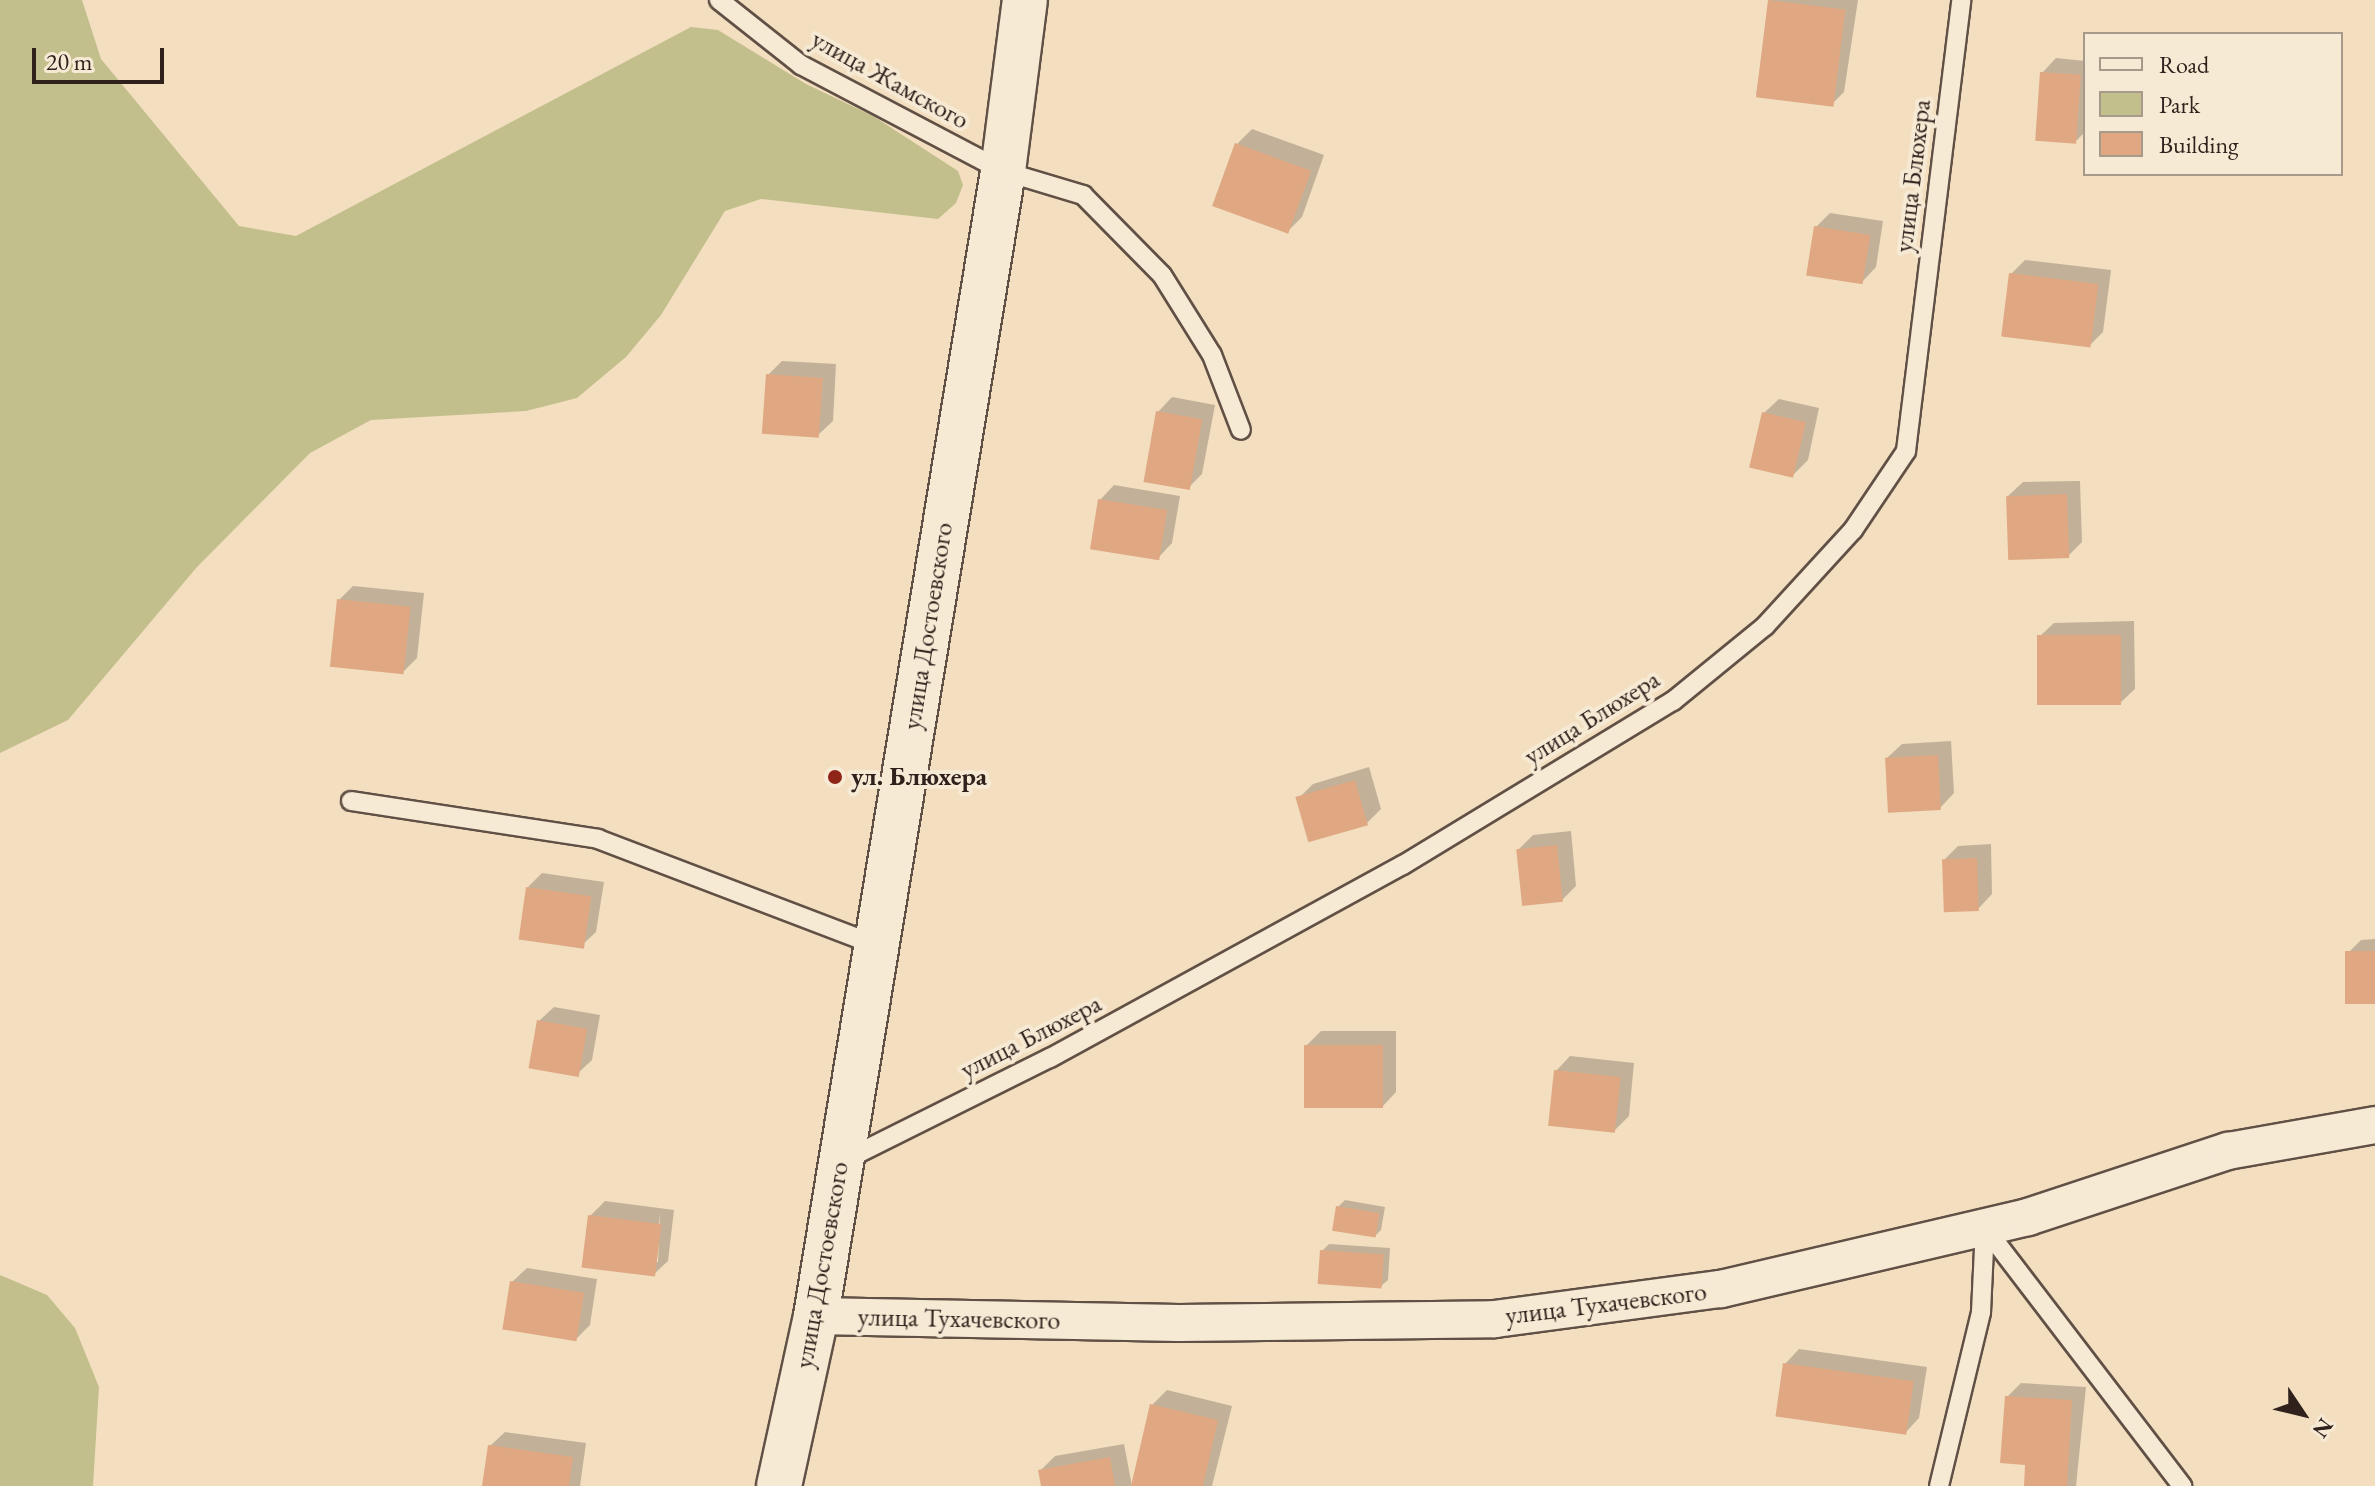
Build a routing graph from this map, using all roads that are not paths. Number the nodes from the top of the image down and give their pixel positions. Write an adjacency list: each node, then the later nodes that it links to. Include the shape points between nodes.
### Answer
1 (719, 0): 4 (lane, улица Жамского, via 801,65)
2 (1025, 0): 4 (main road, улица Достоевского)
3 (1961, 0): 9 (lane, улица Блюхера, via 1906,451 1853,530 1765,626 1673,701 1403,865 1050,1058)
4 (1003, 171): 5 (lane, улица Жамского, via 1083,195 1162,275 1212,355); 7 (main road, улица Достоевского)
5 (1241, 430)
6 (351, 801): 7 (lane, via 598,839)
7 (876, 945): 9 (main road, улица Достоевского)
8 (2375, 1125): 10 (street, улица Тухачевского, via 2228,1151)
9 (839, 1163): 11 (main road, улица Достоевского)
10 (1985, 1228): 11 (street, улица Тухачевского, via 1721,1289 1495,1319 1179,1323); 13 (lane, via 1981,1312); 14 (lane)
11 (816, 1316): 12 (main road, улица Достоевского)
12 (779, 1486)
13 (1939, 1486)
14 (2182, 1486)

